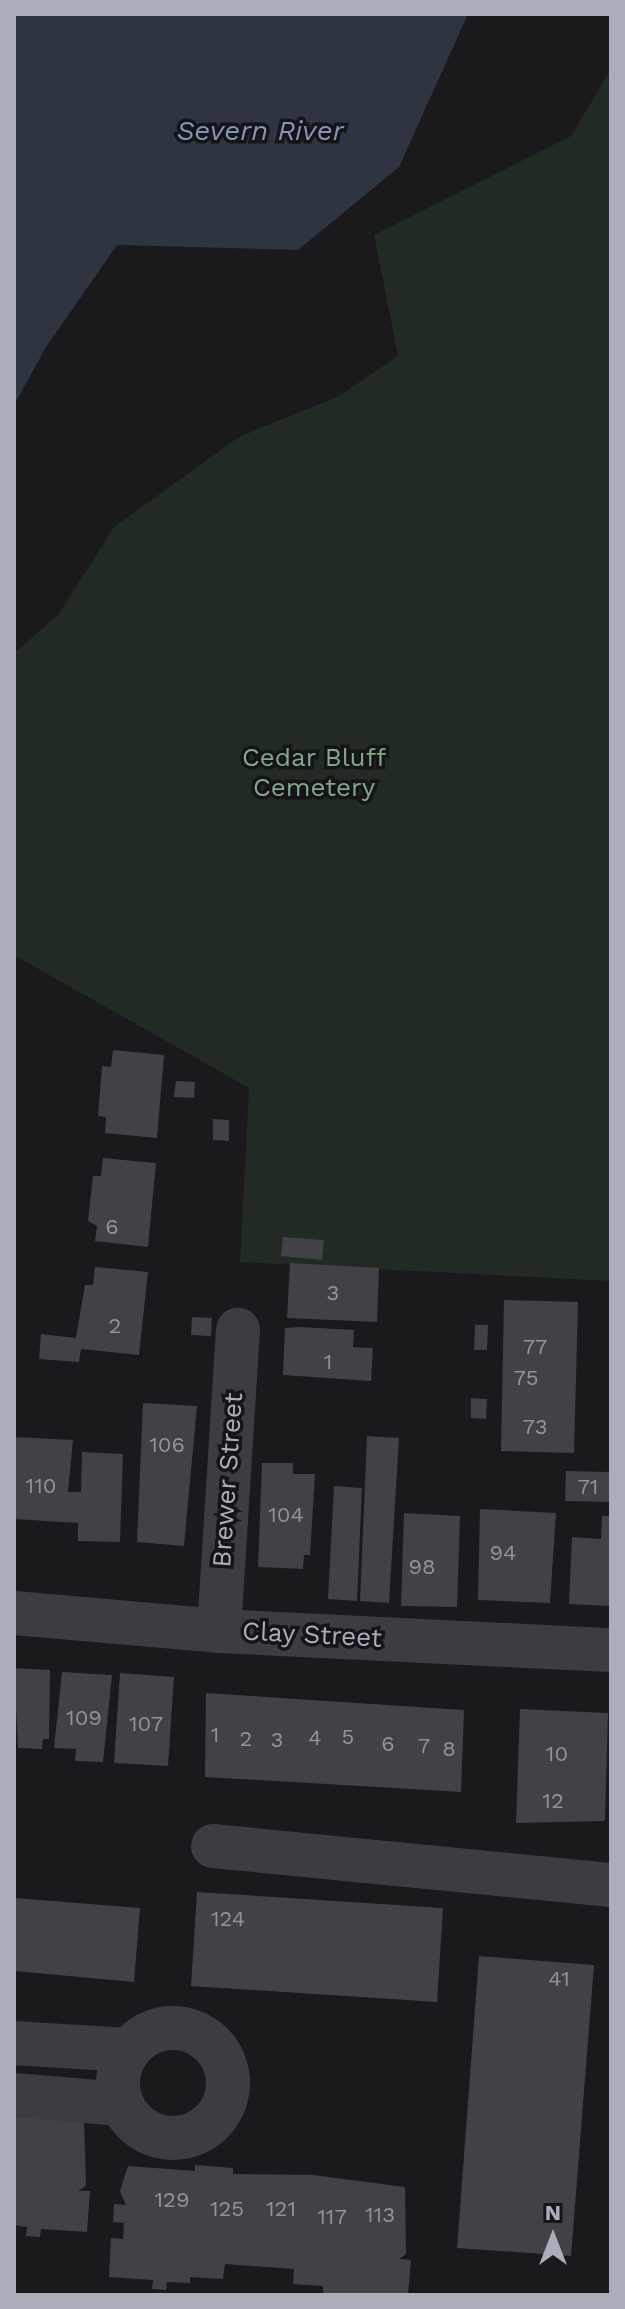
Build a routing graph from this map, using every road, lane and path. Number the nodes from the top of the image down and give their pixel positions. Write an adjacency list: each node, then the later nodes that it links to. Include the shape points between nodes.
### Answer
1 (238, 1330): 3 (street, Brewer Street)
2 (14, 1613): 3 (street, Clay Street)
3 (219, 1631): 4 (street, Clay Street)
4 (611, 1650)
5 (213, 1846): 6 (street)
6 (611, 1885)
7 (14, 2043): 8 (street)
8 (128, 2050): 10 (street, via 117,2086); 10 (street, via 157,2030 194,2032 221,2055 229,2090 213,2122 181,2138 145,2132)
9 (14, 2095): 10 (street)
10 (121, 2104)

